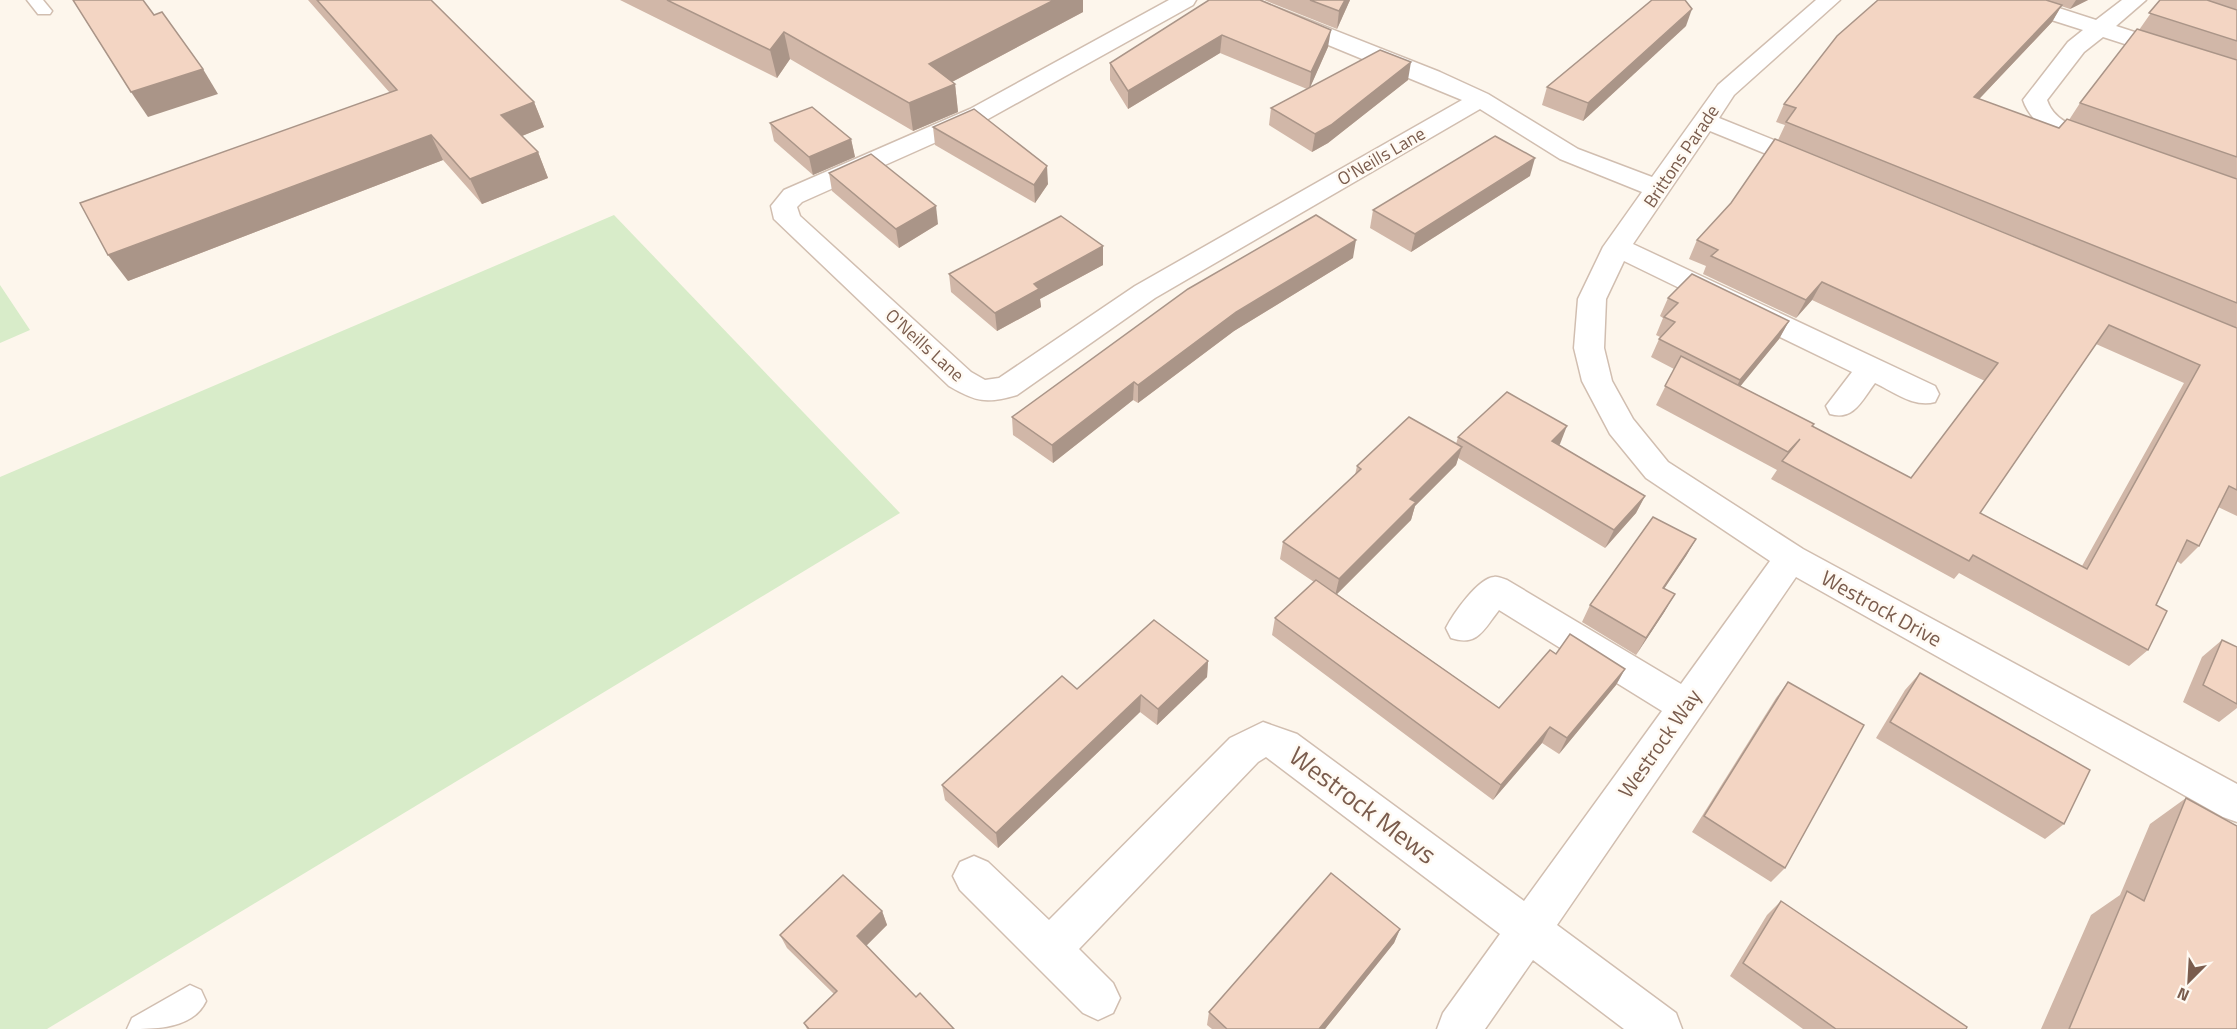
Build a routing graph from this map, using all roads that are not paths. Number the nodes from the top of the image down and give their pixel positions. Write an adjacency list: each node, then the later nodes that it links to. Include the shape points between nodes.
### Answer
1 (1185, 0): 8 (street, O'Neills Lane, via 979,114 793,196 784,206 787,219 960,379 981,391 1006,388 1145,292)
2 (1239, 0): 8 (street)
3 (1829, 0): 9 (street, Brittons Parade, via 1726,90)
4 (2012, 0): 6 (street)
5 (2134, 0): 6 (street)
6 (2098, 28): 7 (street); 10 (street, via 2076,47 2035,100 2037,111 2051,126)
7 (2237, 73)
8 (1480, 99): 12 (street, via 1569,154)
9 (1706, 121): 11 (street); 12 (street, Brittons Parade)
10 (2116, 149)
11 (1836, 174)
12 (1659, 189): 13 (street, Brittons Parade)
13 (1617, 246): 14 (street, Brittons Parade, via 1593,299); 15 (street)
14 (1588, 348): 18 (street, Westrock Drive, via 1597,381 1621,426 1657,471)
15 (1870, 368): 16 (street); 17 (street)
16 (1924, 394)
17 (1841, 406)
18 (1791, 558): 20 (street, Westrock Way); 21 (street, Westrock Drive)
19 (1464, 628): 20 (street, via 1495,590)
20 (1685, 706): 23 (street, Westrock Way)
21 (2236, 799)
22 (974, 876): 24 (street)
23 (1528, 928): 24 (street, Westrock Mews, via 1284,746 1263,739 1244,750); 28 (street, Westrock Way); 29 (street, Westrock Mews)
24 (1049, 950): 25 (street)
25 (1098, 998)
26 (190, 1000): 27 (lane)
27 (143, 1029)
28 (1459, 1029)
29 (1660, 1029)

